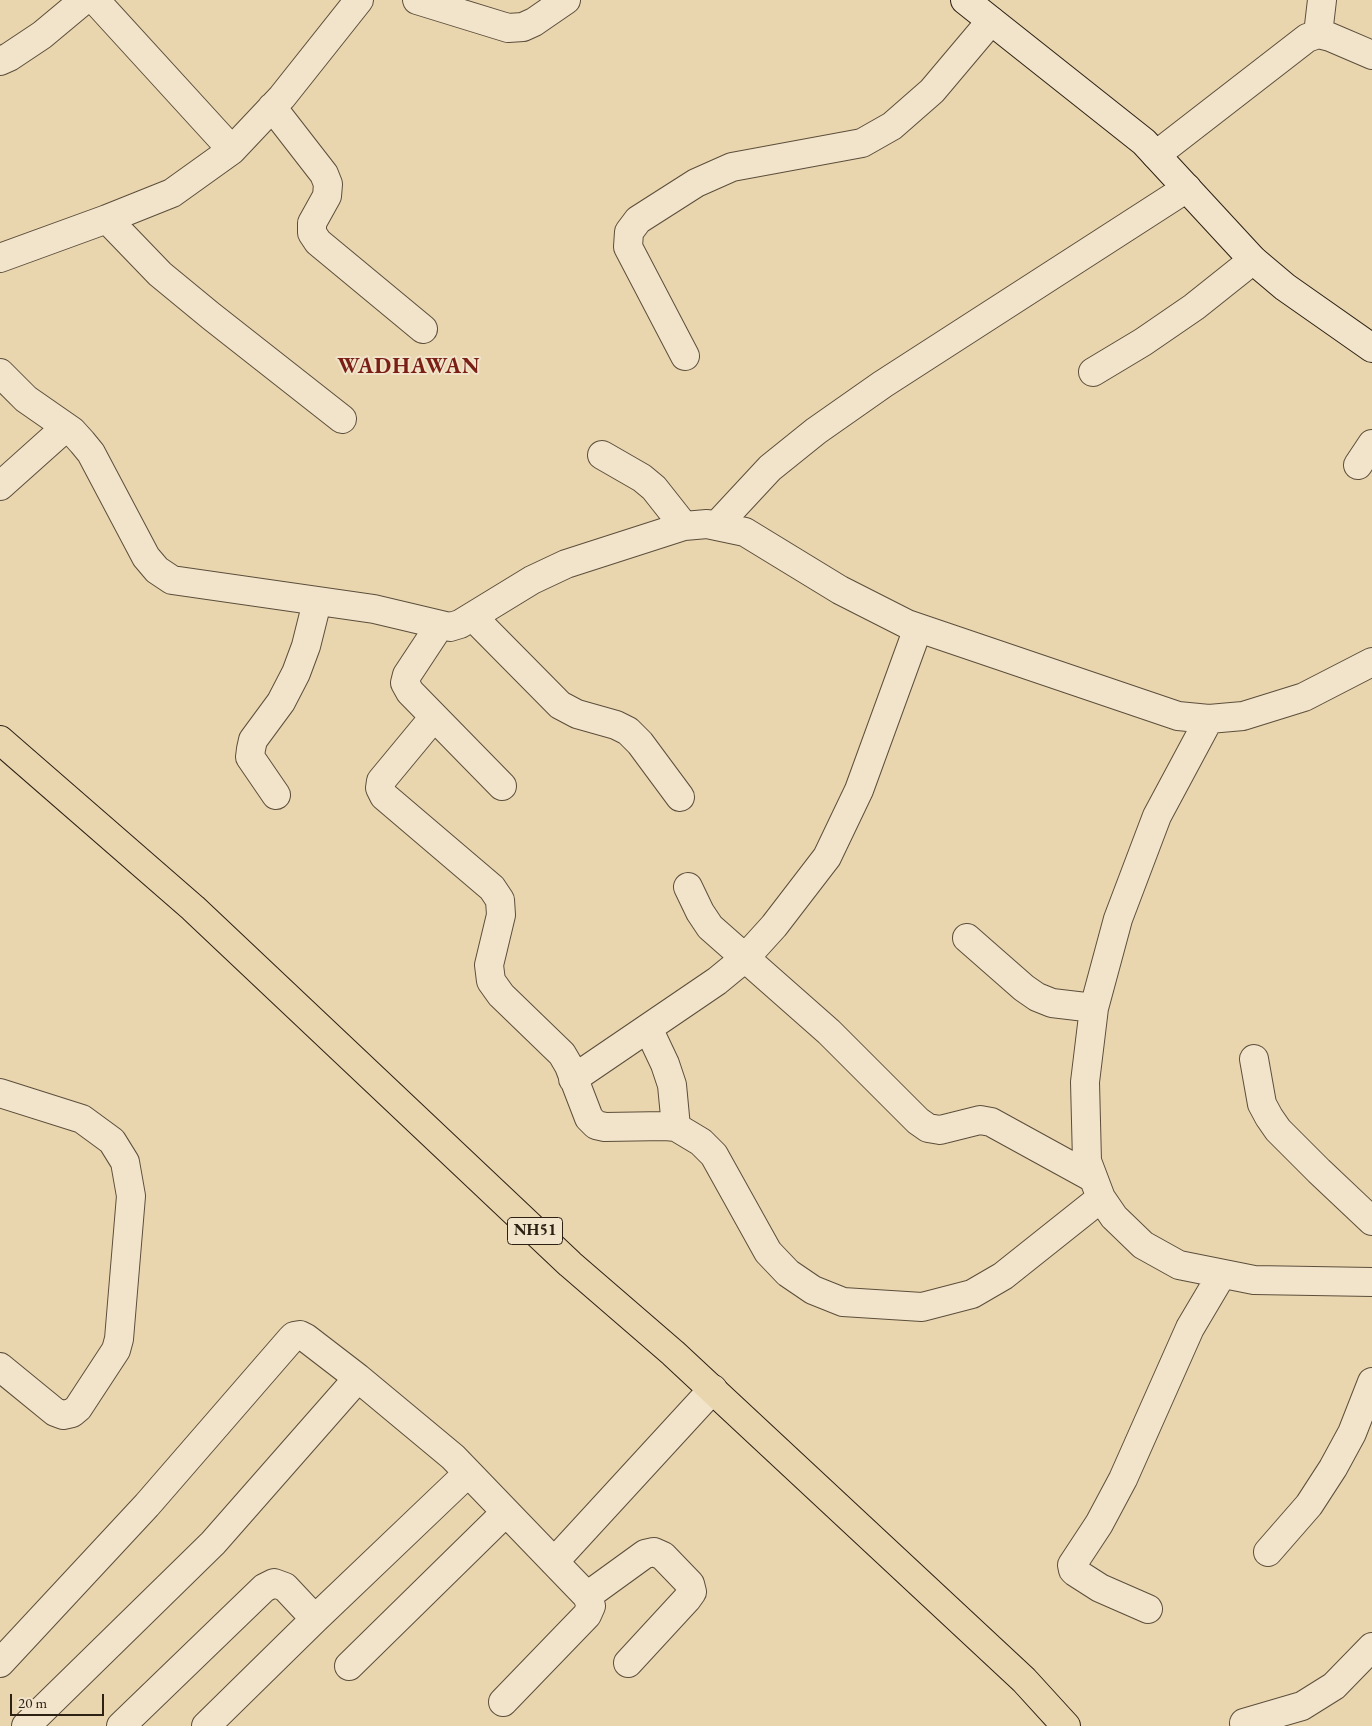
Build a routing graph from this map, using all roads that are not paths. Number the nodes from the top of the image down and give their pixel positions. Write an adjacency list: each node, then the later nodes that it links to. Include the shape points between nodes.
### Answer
1 (84, 0): 11 (street, via 42,35)
2 (95, 0): 13 (street)
3 (359, 0): 12 (street)
4 (417, 0): 5 (street, via 508,28 534,22)
5 (566, 0)
6 (966, 0): 8 (street)
7 (1322, 0): 9 (street)
8 (991, 21): 14 (street, via 1106,111); 21 (street, via 932,91 892,126 862,143 732,167 696,183 638,220 628,232 628,246)
9 (1318, 34): 10 (street); 14 (street, via 1307,38)
10 (1372, 55)
11 (0, 60)
12 (272, 107): 13 (street); 19 (street, via 324,174 328,184 327,196 312,223 312,233 318,242)
13 (232, 150): 16 (street, via 172,193)
14 (1156, 155): 15 (street)
15 (1187, 188): 18 (street); 28 (street, via 883,384 816,431 770,468)
16 (107, 219): 17 (street); 24 (street, via 160,274)
17 (0, 258)
18 (1254, 260): 20 (street, via 1285,287); 22 (street, via 1144,342)
19 (423, 329)
20 (1372, 348)
21 (685, 356)
22 (1093, 372)
23 (0, 373): 25 (street, via 26,399)
24 (342, 419)
25 (66, 427): 27 (street); 30 (street, via 91,453 156,570 172,580)
26 (602, 455): 29 (street, via 654,488)
27 (0, 486)
28 (716, 525): 29 (street); 33 (street, via 745,532 840,590)
29 (684, 526): 31 (street, via 566,564 532,580)
30 (317, 602): 32 (street, via 374,609); 39 (street, via 296,673 250,749 250,757)
31 (473, 617): 32 (street, via 450,627); 40 (street, via 560,705 628,731)
32 (440, 625): 35 (street, via 404,683)
33 (918, 628): 36 (street, via 1178,716); 43 (street, via 859,790 827,857)
34 (1372, 662): 36 (street, via 1304,696 1243,716)
35 (434, 716): 38 (street); 47 (street, via 381,781 380,788 384,796 492,888 500,900 501,915 489,965 491,982 562,1054)
36 (1209, 719): 44 (street, via 1157,816 1118,919)
37 (0, 740): 57 (highway, NH51, via 193,908 570,1264)
38 (502, 786)
39 (276, 795)
40 (680, 798)
41 (688, 887): 43 (street, via 710,927)
42 (967, 938): 44 (street, via 1037,997 1052,1003)
43 (745, 958): 45 (street); 50 (street, via 829,1032 918,1122 940,1130 980,1120 992,1122)
44 (1094, 1008): 50 (street, via 1085,1082 1087,1161)
45 (648, 1028): 47 (street); 49 (street, via 672,1085)
46 (1254, 1059): 51 (street, via 1262,1104 1274,1124)
47 (573, 1078): 49 (street, via 589,1118 596,1125)
48 (0, 1093): 54 (street, via 82,1120 112,1141 125,1162 130,1196 119,1339 116,1350 78,1408 63,1415 55,1412)
49 (676, 1127): 50 (street, via 701,1142 714,1155 768,1252 788,1273 813,1290 843,1302 922,1307 972,1294 1002,1276)
50 (1097, 1188): 52 (street, via 1114,1218 1143,1245 1180,1265)
51 (1372, 1221)
52 (1222, 1274): 53 (street, via 1254,1280); 63 (street, via 1190,1328 1123,1478 1099,1524 1072,1565 1073,1570 1100,1588)
53 (1372, 1282)
54 (0, 1367)
55 (358, 1378): 58 (street); 66 (street, via 306,1338 294,1336 147,1505); 71 (street, via 213,1543)
56 (1372, 1382): 60 (street, via 1352,1434 1333,1468 1309,1505)
57 (712, 1389): 61 (street); 74 (highway, NH51, via 1024,1680)
58 (468, 1473): 59 (street); 64 (street)
59 (506, 1512): 61 (street); 68 (street)
60 (1268, 1552)
61 (554, 1562): 62 (street)
62 (588, 1596): 67 (street, via 645,1554 654,1552 663,1556 690,1584 692,1592 687,1599); 69 (street, via 591,1606 587,1615)
63 (1148, 1609)
64 (315, 1618): 72 (street, via 285,1587 274,1583 264,1588); 73 (street)
65 (1372, 1646): 70 (street, via 1334,1686 1302,1706)
66 (0, 1663)
67 (628, 1664)
68 (349, 1666)
69 (504, 1702)
70 (1244, 1723)
71 (26, 1726)
72 (121, 1726)
73 (206, 1726)
74 (1066, 1726)

